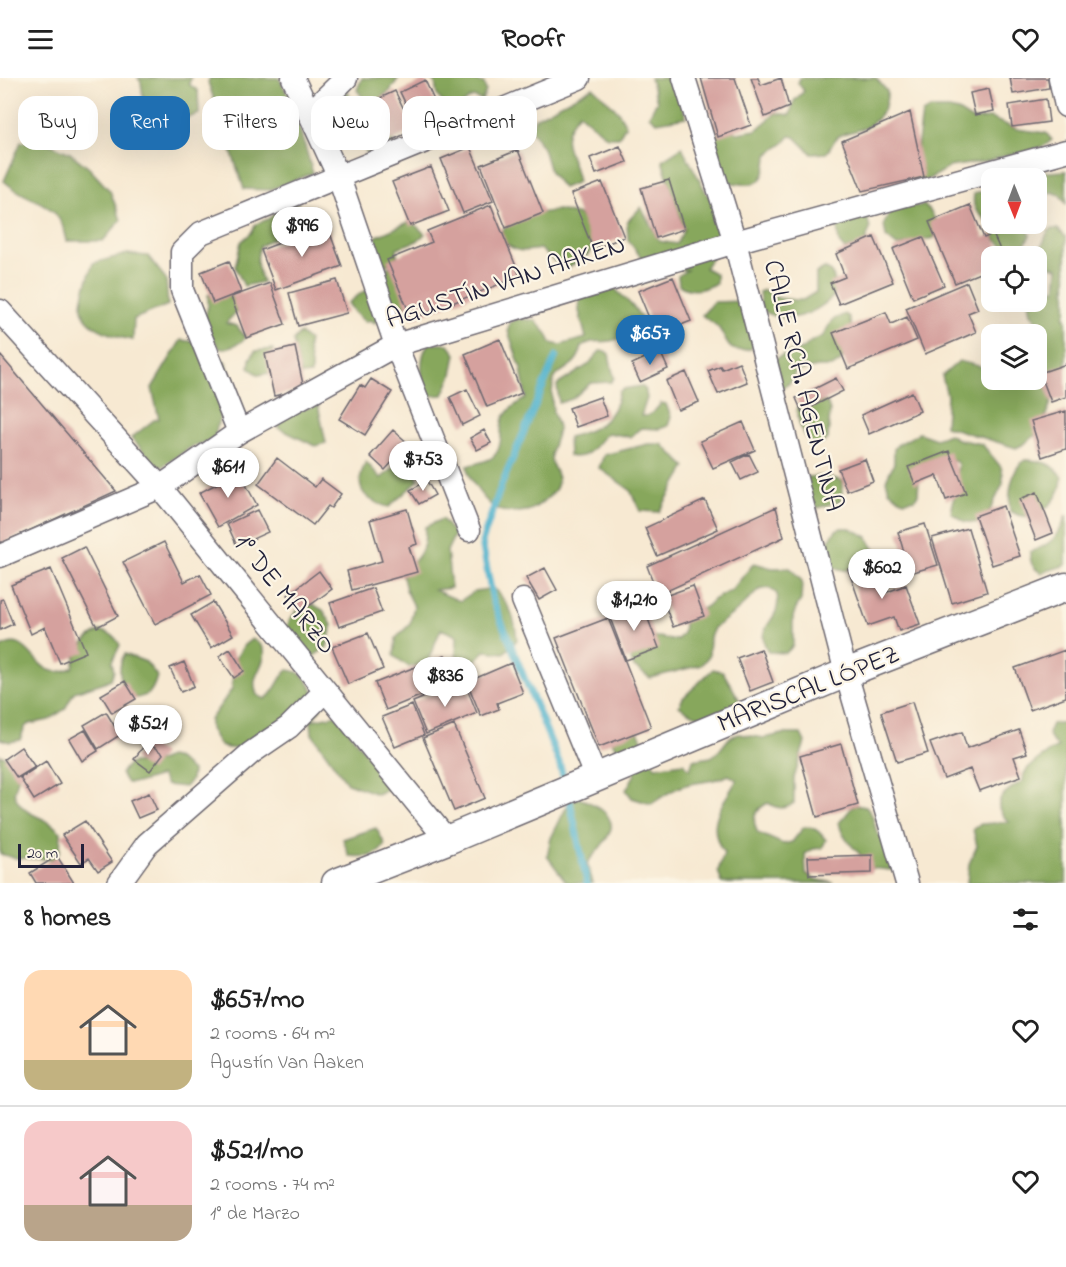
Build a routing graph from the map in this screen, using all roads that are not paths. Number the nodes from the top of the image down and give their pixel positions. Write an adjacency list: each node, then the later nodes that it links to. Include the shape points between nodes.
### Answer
1 (293, 78): 7 (street)
2 (346, 78): 7 (street)
3 (579, 78): 9 (street)
4 (684, 78): 10 (street, CALLE RCA. AGENTINA)
5 (1060, 78): 6 (street)
6 (1066, 106)
7 (309, 114): 9 (street)
8 (1066, 151): 10 (street, AGUSTÍN VAN AAKEN)
9 (338, 176): 12 (street); 13 (street, via 201,233 182,252 182,290)
10 (735, 242): 12 (street, AGUSTÍN VAN AAKEN); 19 (street, CALLE RCA. AGENTINA)
11 (0, 311): 14 (street, 1° DE MARZO)
12 (396, 345): 13 (street, AGUSTÍN VAN AAKEN); 15 (street)
13 (239, 432): 14 (street, AGUSTÍN VAN AAKEN)
14 (160, 487): 16 (street, AGUSTÍN VAN AAKEN); 20 (street, 1° DE MARZO)
15 (469, 530)
16 (0, 556)
17 (1066, 587): 19 (street, MARISCAL LÓPEZ)
18 (523, 600): 21 (street)
19 (846, 674): 21 (street, MARISCAL LÓPEZ); 25 (street, CALLE RCA. AGENTINA)
20 (325, 691): 22 (street, 1° DE MARZO); 23 (street, via 289,727 251,753 147,844)
21 (588, 781): 22 (street, MARISCAL LÓPEZ)
22 (447, 840): 24 (street, MARISCAL LÓPEZ)
23 (119, 883)
24 (336, 883)
25 (907, 883)

